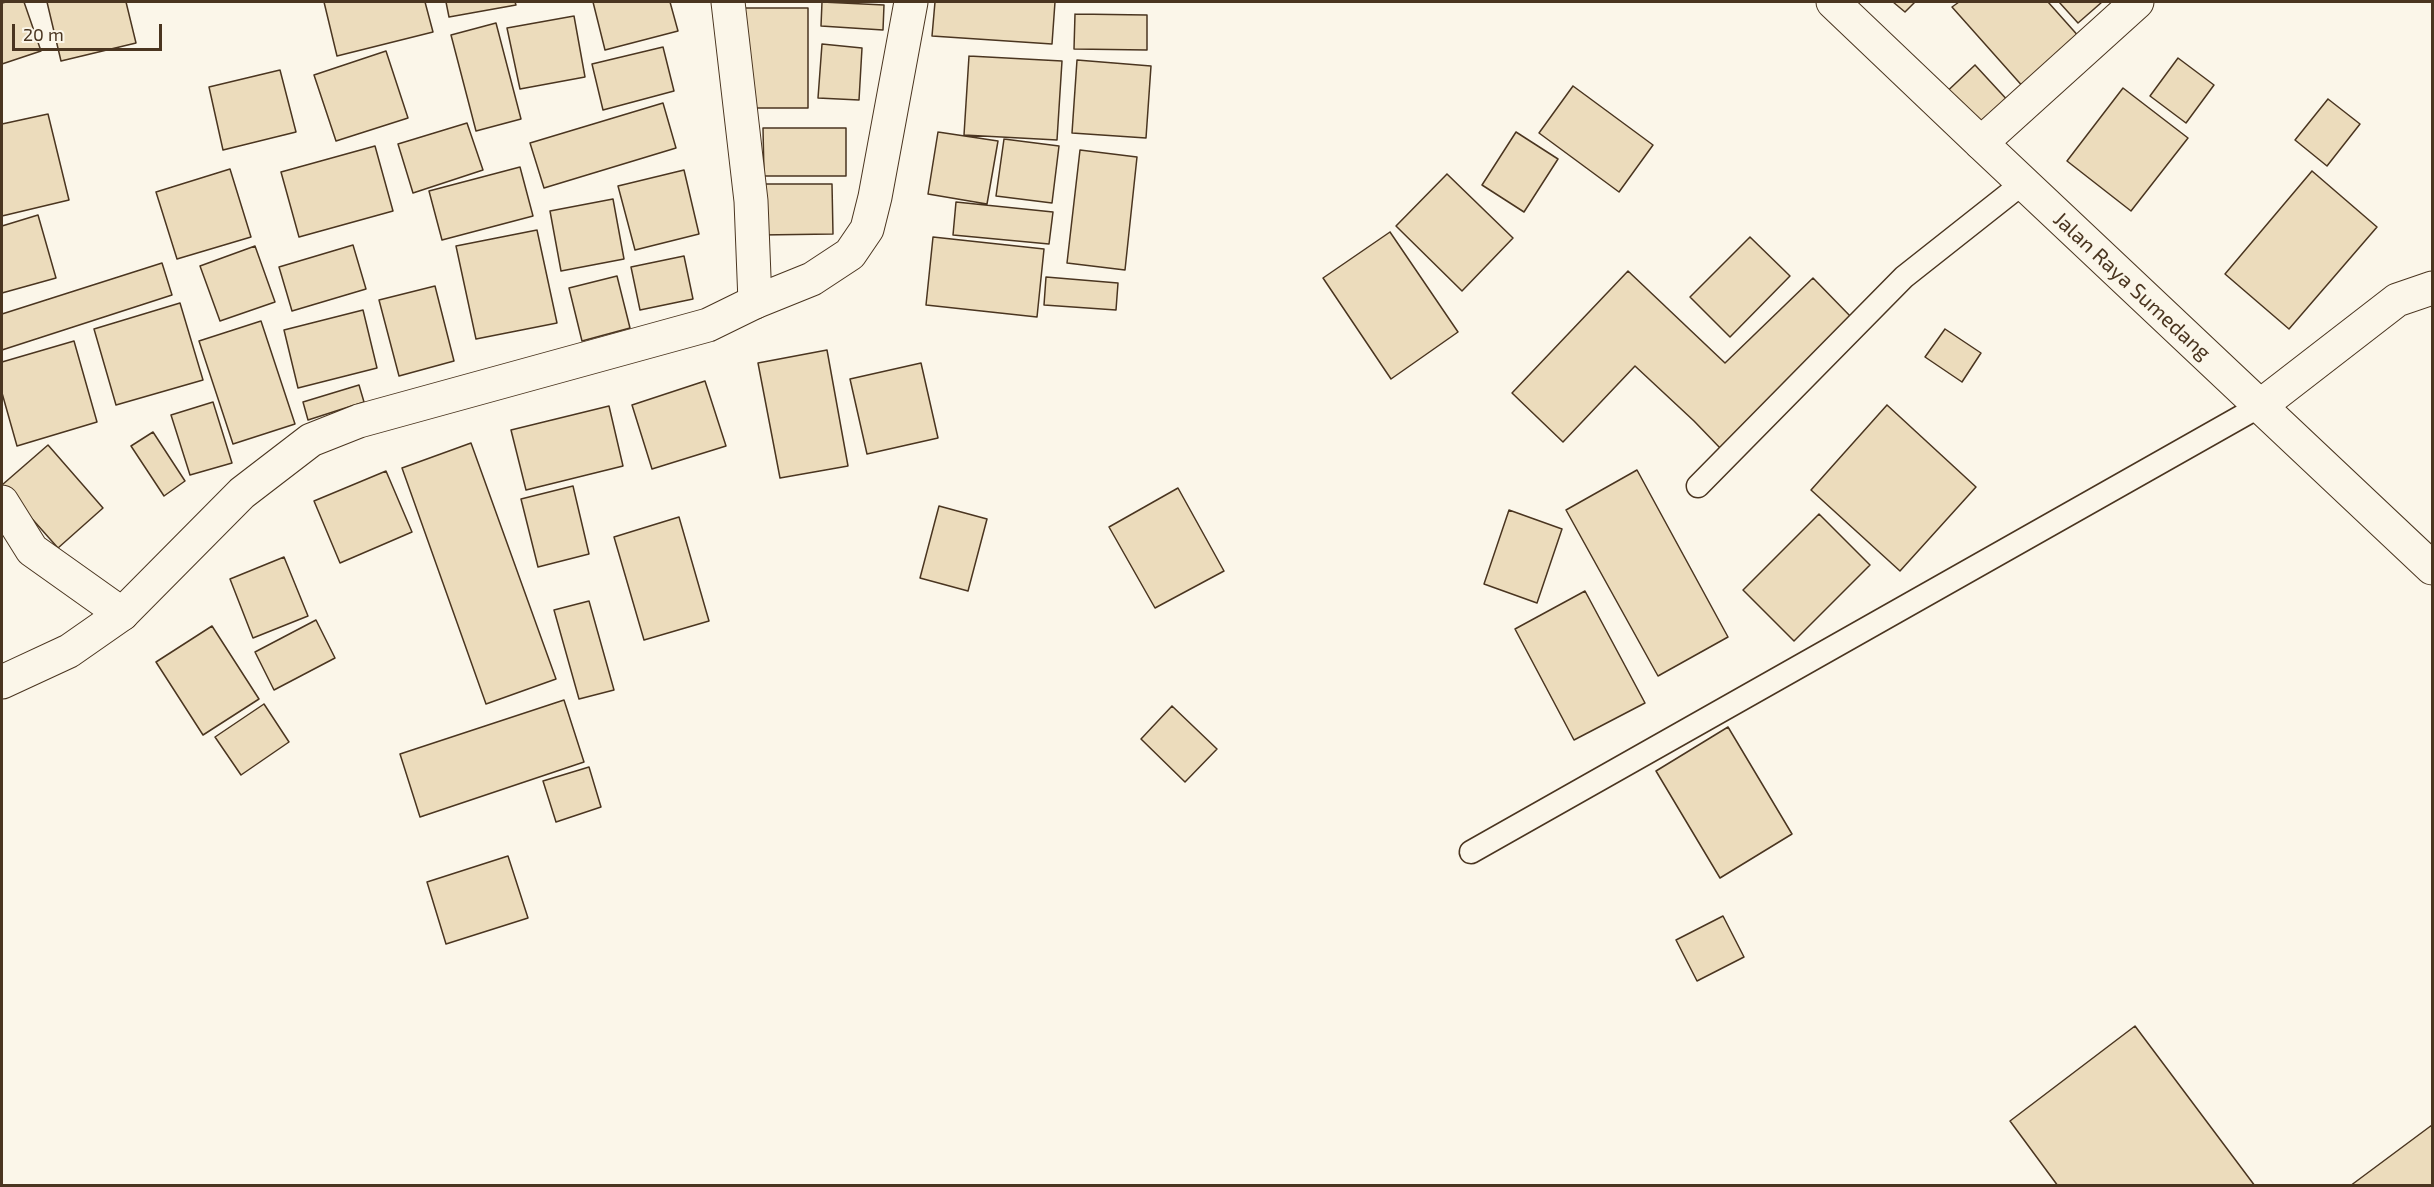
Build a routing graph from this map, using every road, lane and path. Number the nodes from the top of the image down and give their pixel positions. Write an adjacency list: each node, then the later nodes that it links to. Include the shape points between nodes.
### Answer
1 (728, 2): 8 (main road, via 751,201)
2 (911, 2): 8 (main road, via 867,229 850,254 812,279)
3 (1833, 2): 5 (main road, Jalan Raya Sumedang)
4 (2137, 2): 5 (main road)
5 (1981, 143): 6 (main road, Jalan Raya Sumedang)
6 (2023, 183): 9 (main road, Jalan Raya Sumedang); 10 (lane, via 1904,277)
7 (2433, 288): 9 (main road, via 2397,300)
8 (755, 302): 13 (main road, via 708,325 359,421 311,440 242,493)
9 (2260, 406): 12 (main road, Jalan Raya Sumedang); 15 (lane)
10 (1698, 486)
11 (2, 502): 13 (main road, via 32,550)
12 (2433, 568)
13 (122, 614): 14 (main road, via 69,651)
14 (2, 682)
15 (1471, 852)

